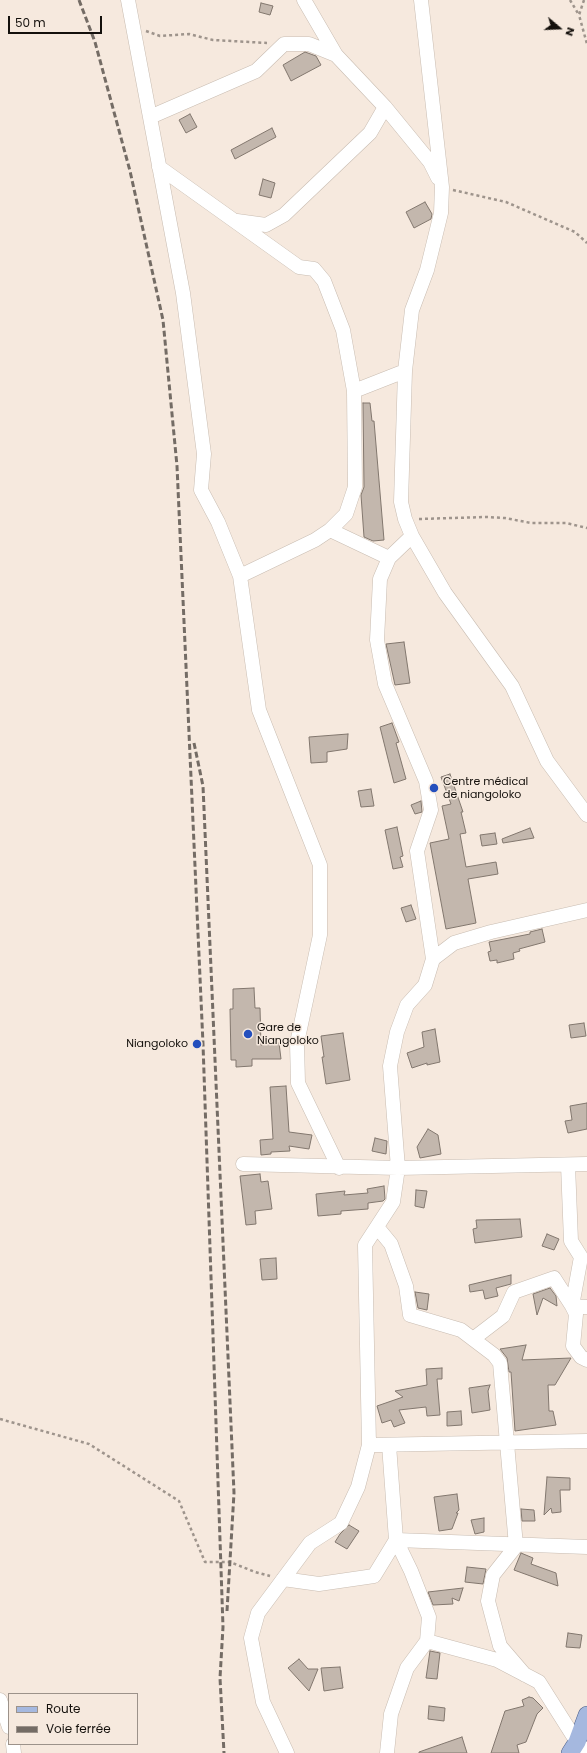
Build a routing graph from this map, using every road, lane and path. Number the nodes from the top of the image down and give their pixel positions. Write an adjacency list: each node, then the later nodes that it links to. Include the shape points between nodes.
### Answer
1 (128, 0): 7 (street)
2 (304, 0): 10 (street)
3 (421, 0): 14 (street)
4 (570, 0): 6 (path)
5 (584, 0): 6 (path)
6 (579, 15): 9 (path)
7 (133, 27): 8 (path, via 160,36 189,34 213,40); 12 (street)
8 (284, 44): 10 (street, via 309,44); 12 (street, via 256,71)
9 (587, 44)
10 (336, 55): 11 (street)
11 (385, 107): 14 (street, via 430,162); 15 (street, via 370,133 284,215 266,225)
12 (150, 117): 13 (street)
13 (159, 167): 15 (street); 24 (street, via 183,293 204,454 201,490 218,522)
14 (442, 188): 16 (path, via 506,202 575,232); 17 (street, via 441,213 427,270 412,310)
15 (235, 221): 18 (street, via 299,267 314,269 324,281 342,330)
16 (587, 243)
17 (405, 371): 18 (street); 19 (street, via 402,502)
18 (354, 390): 21 (street, via 355,487 346,514)
19 (405, 519): 20 (path, via 492,517 531,523 566,523); 22 (street)
20 (587, 528)
21 (330, 530): 23 (street); 24 (street, via 315,540)
22 (412, 536): 23 (street); 25 (street, via 445,593 512,686 547,761)
23 (388, 558): 27 (street, via 380,579 377,640 385,684 426,781 431,810 417,851)
24 (240, 576): 31 (street, via 259,710 320,865 320,935 297,1043 298,1082)
25 (587, 815)
26 (587, 910): 27 (street, via 454,943)
27 (433, 959): 32 (street, via 425,985 407,1005 396,1032 390,1066)
28 (243, 1164): 31 (street)
29 (587, 1164): 30 (street)
30 (568, 1165): 32 (street); 34 (street, via 571,1241 581,1257)
31 (340, 1168): 32 (street)
32 (398, 1168): 33 (street, via 394,1202)
33 (377, 1227): 36 (street, via 391,1244 406,1286 410,1315 461,1330); 41 (street, via 365,1245)
34 (572, 1306): 35 (street); 36 (street, via 554,1278 514,1292 503,1316); 37 (street, via 576,1314 573,1346 581,1357)
35 (587, 1307)
36 (473, 1339): 40 (street, via 494,1354 500,1363)
37 (587, 1360)
38 (0, 1419): 46 (path, via 89,1444 179,1501 205,1562 230,1562)
39 (587, 1441): 40 (street)
40 (508, 1443): 42 (street); 44 (street)
41 (370, 1445): 42 (street); 46 (street, via 358,1487 341,1523 310,1543)
42 (389, 1445): 43 (street)
43 (396, 1540): 44 (street); 46 (street, via 374,1576 319,1584); 47 (street, via 429,1617)
44 (516, 1546): 45 (street); 48 (street, via 494,1575 488,1601 500,1646)
45 (587, 1547)
46 (283, 1579): 53 (street, via 258,1613 251,1638 263,1702)
47 (427, 1641): 48 (street, via 497,1660); 54 (street, via 407,1668 391,1714)
48 (525, 1675): 52 (street, via 539,1682)
49 (0, 1700): 51 (street)
50 (587, 1716): 52 (main road)
51 (8, 1724)
52 (578, 1749)
53 (287, 1753)
54 (387, 1753)

